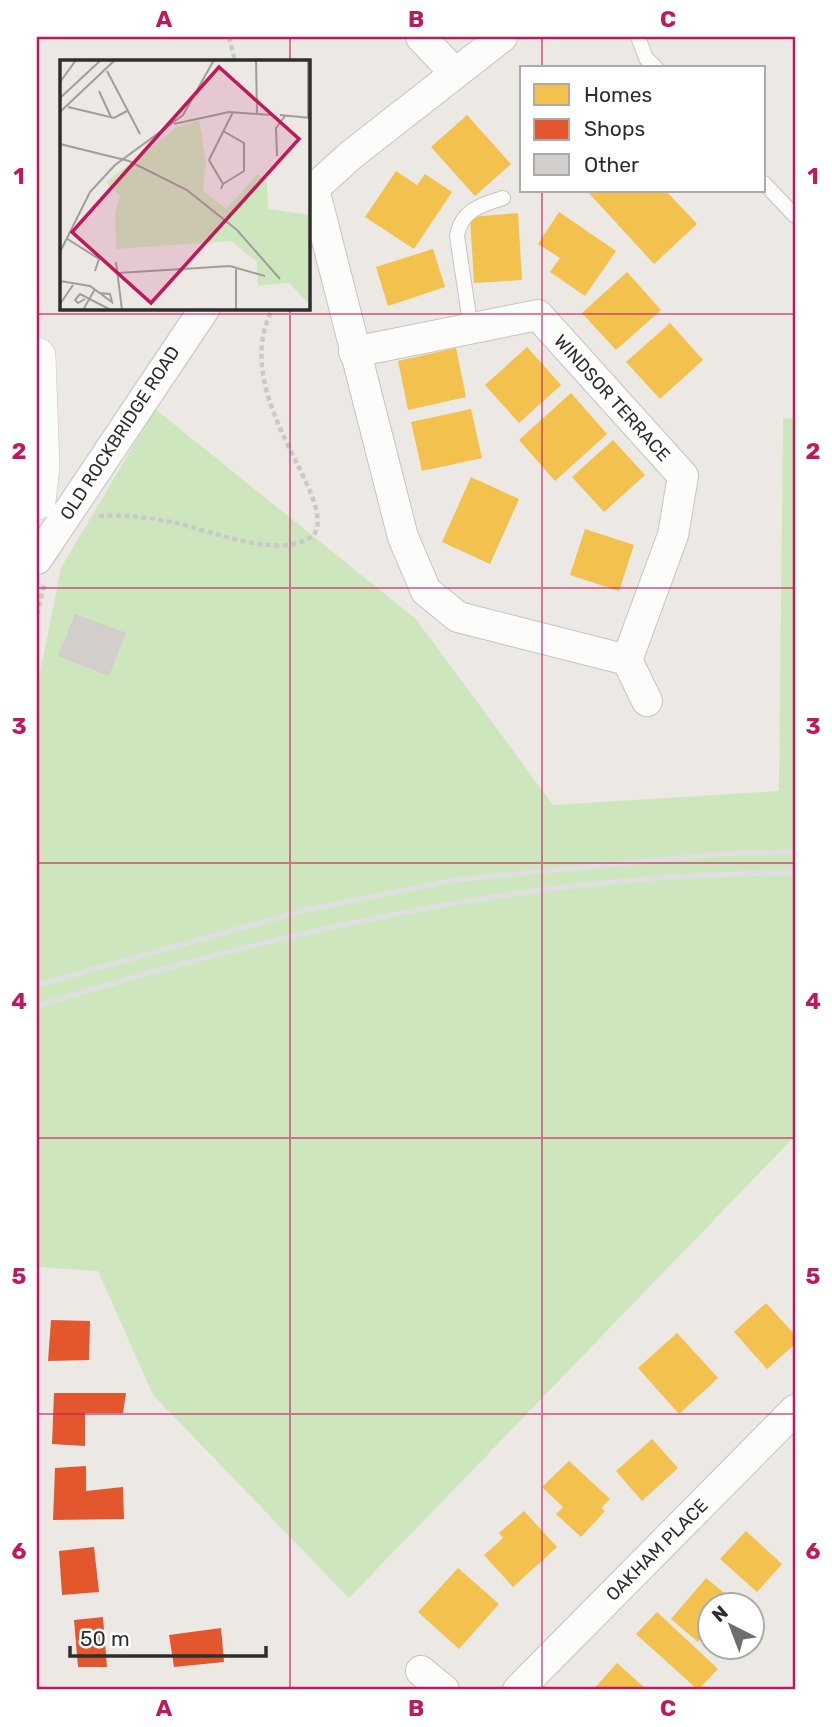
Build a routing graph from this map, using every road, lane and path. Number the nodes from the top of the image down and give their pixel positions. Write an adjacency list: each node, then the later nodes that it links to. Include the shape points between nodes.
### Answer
1 (229, 37): 5 (path)
2 (421, 37): 7 (street)
3 (502, 37): 7 (street)
4 (638, 37): 6 (lane)
5 (235, 60)
6 (654, 66)
7 (454, 72): 9 (street)
8 (766, 185): 11 (lane)
9 (311, 192): 15 (street)
10 (503, 198): 14 (lane, via 478,205 460,221 457,236)
11 (795, 216)
12 (204, 310): 19 (street, OLD ROCKBRIDGE ROAD)
13 (272, 310): 18 (path, via 261,341 261,374 275,421 312,495 319,518 314,535 275,545 173,523)
14 (471, 329): 15 (street, WINDSOR TERRACE); 21 (street, WINDSOR TERRACE, via 538,315 683,476 673,535)
15 (354, 352): 21 (street, via 403,537 426,591 458,617)
16 (37, 356): 17 (street, via 41,467)
17 (37, 500)
18 (93, 517)
19 (41, 570): 20 (path)
20 (37, 615)
21 (627, 660): 22 (street)
22 (647, 701)
23 (795, 1410): 26 (street, OAKHAM PLACE)
24 (421, 1671): 25 (street)
25 (444, 1690)
26 (518, 1690)

